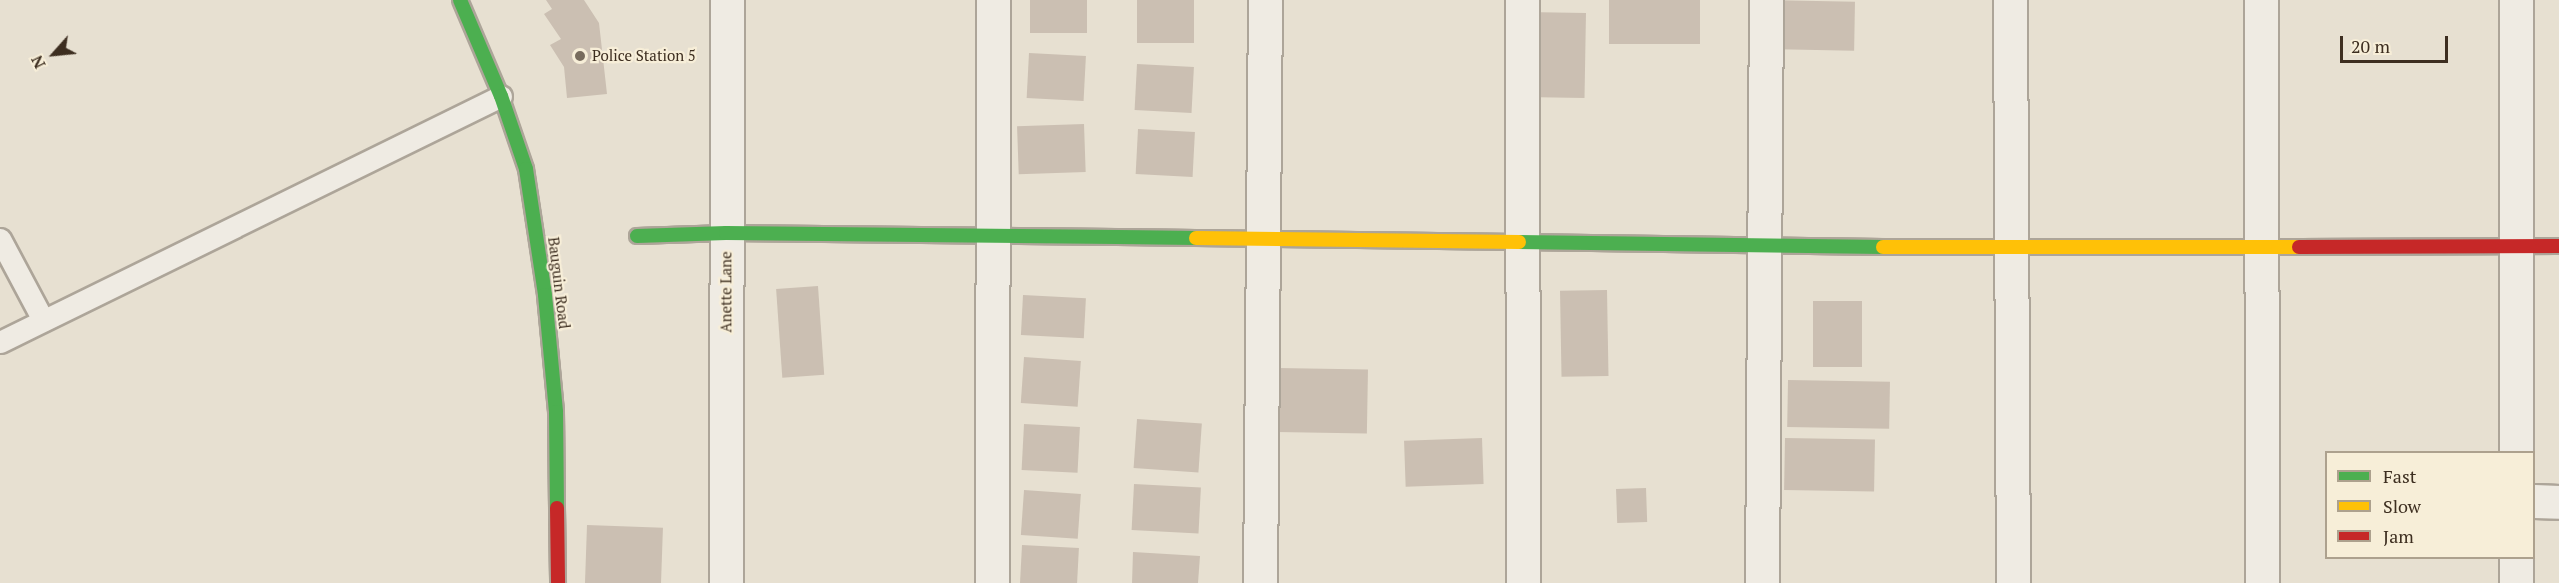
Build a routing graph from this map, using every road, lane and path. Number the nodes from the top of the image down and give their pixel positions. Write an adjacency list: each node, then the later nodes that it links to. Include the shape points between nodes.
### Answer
1 (460, 0): 10 (street, Bauguin Road)
2 (727, 0): 11 (street, Anette Lane)
3 (993, 0): 13 (street)
4 (1265, 0): 15 (street)
5 (1521, 0): 16 (street)
6 (1766, 0): 17 (street)
7 (2010, 0): 19 (street)
8 (2261, 0): 20 (street)
9 (2516, 0): 21 (street)
10 (501, 96): 22 (lane); 28 (street, Bauguin Road, via 526,169 545,295 556,412)
11 (726, 233): 12 (street); 13 (street); 29 (street, Anette Lane)
12 (637, 236)
13 (993, 237): 15 (street); 30 (street)
14 (0, 239): 22 (lane)
15 (1263, 239): 16 (street); 31 (street)
16 (1522, 243): 17 (street); 32 (street)
17 (1764, 245): 19 (street); 33 (street)
18 (2559, 246): 21 (street)
19 (2011, 248): 20 (street); 34 (street)
20 (2262, 248): 21 (street); 35 (street)
21 (2516, 248): 24 (street)
22 (43, 320): 23 (lane)
23 (0, 342)
24 (2516, 451)
25 (2535, 501): 26 (street)
26 (2559, 502)
27 (2516, 559): 36 (street)
28 (558, 583)
29 (726, 583)
30 (993, 583)
31 (1260, 583)
32 (1522, 583)
33 (1762, 583)
34 (2013, 583)
35 (2262, 583)
36 (2516, 583)

